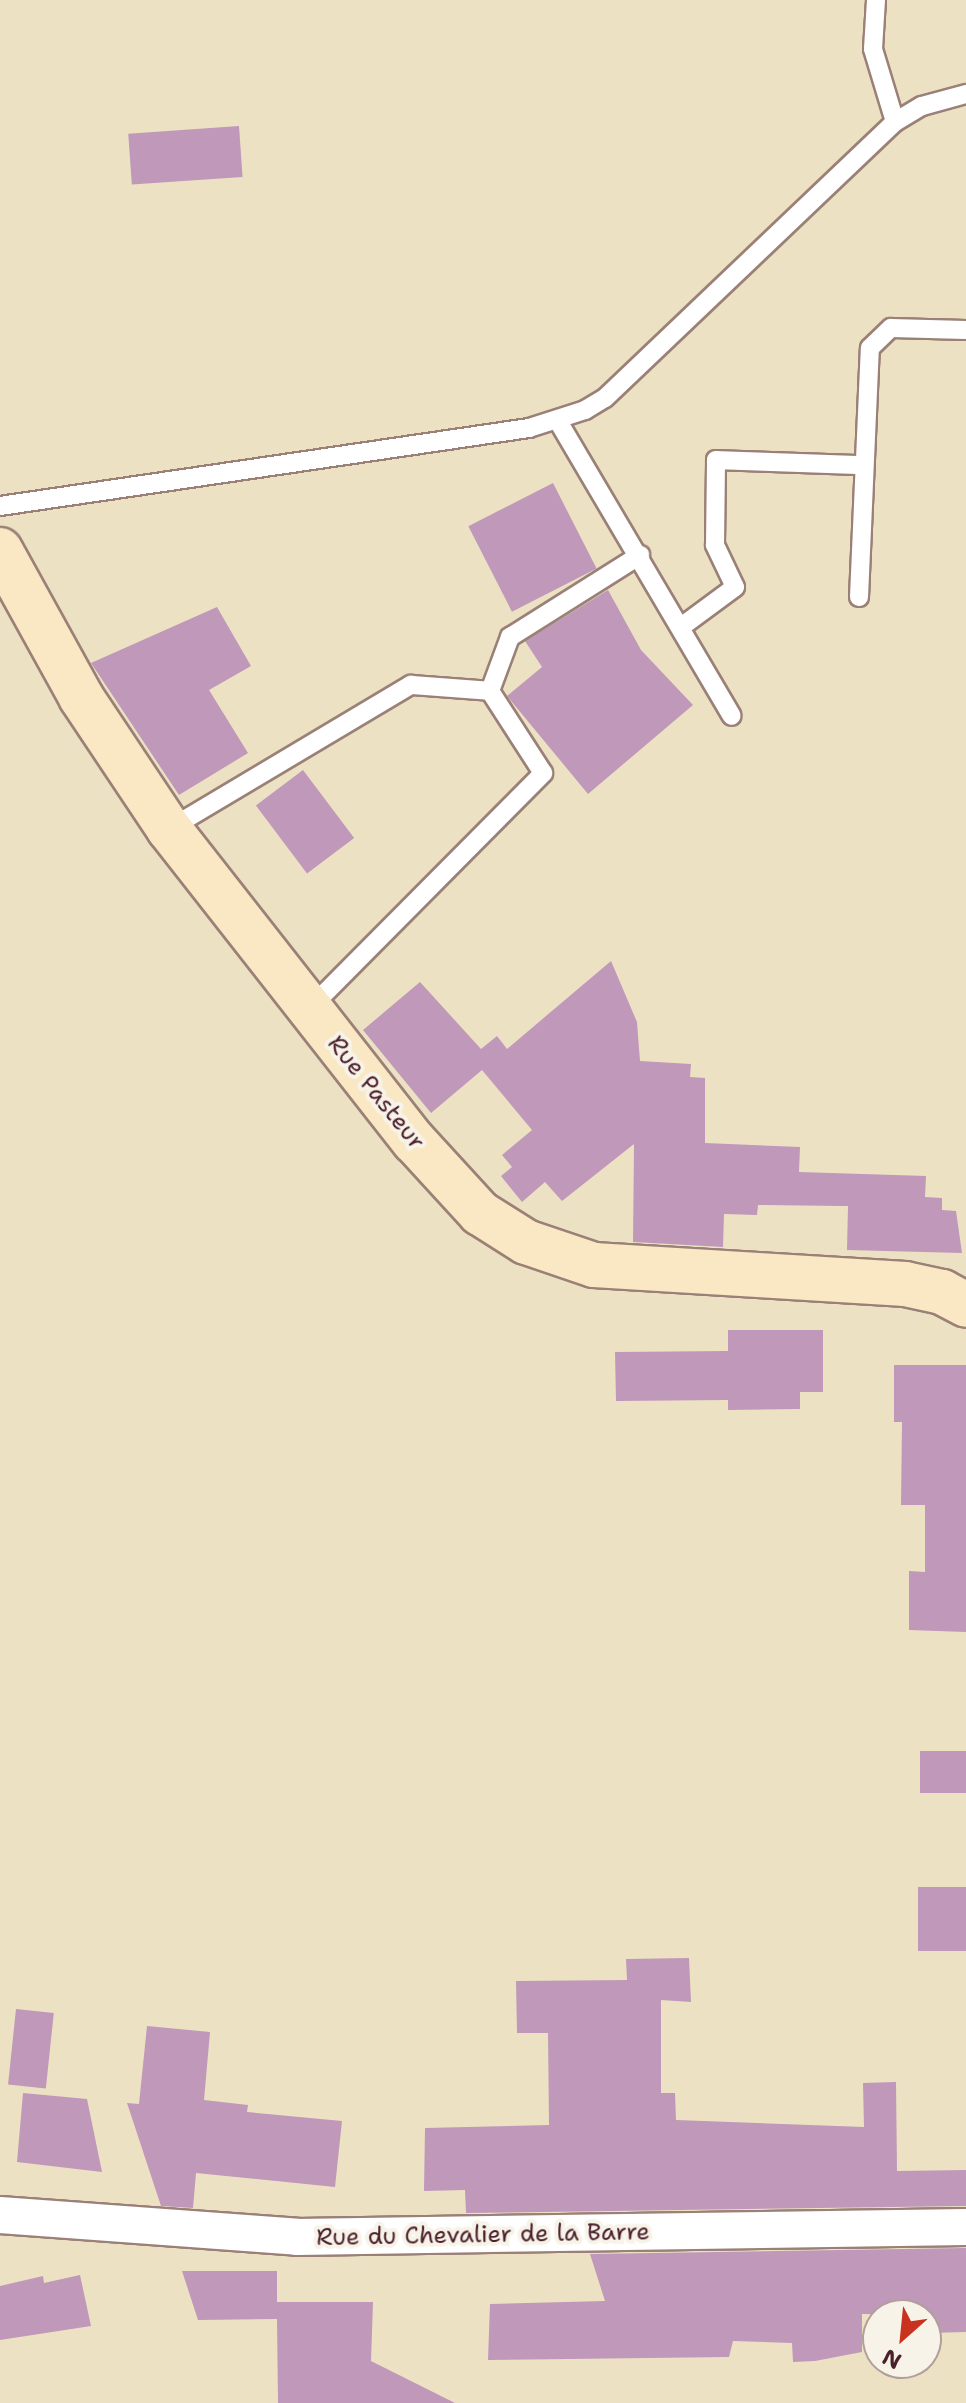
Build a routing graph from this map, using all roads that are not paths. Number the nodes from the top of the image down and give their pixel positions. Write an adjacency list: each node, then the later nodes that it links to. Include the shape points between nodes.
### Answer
1 (876, 0): 3 (lane, via 873,49)
2 (966, 94): 3 (lane, via 922,106)
3 (895, 122): 5 (lane, via 605,398)
4 (966, 330): 6 (lane, via 891,328 870,348)
5 (558, 421): 7 (lane); 9 (lane)
6 (862, 465): 10 (lane); 11 (lane, via 716,460 715,545 735,587)
7 (0, 506)
8 (0, 550): 14 (street, Rue Pasteur, via 81,697)
9 (640, 555): 11 (lane); 12 (lane, via 510,637)
10 (859, 597)
11 (681, 627): 13 (lane)
12 (490, 691): 14 (lane, via 411,685); 15 (lane, via 543,773)
13 (732, 716)
14 (169, 829): 15 (street, Rue Pasteur)
15 (308, 1010): 16 (street, Rue Pasteur, via 459,1192 480,1213 526,1242 594,1265 905,1284 942,1292)
16 (966, 1305)
17 (0, 2215): 18 (street, Rue du Chevalier de la Barre, via 297,2237)
18 (966, 2227)

